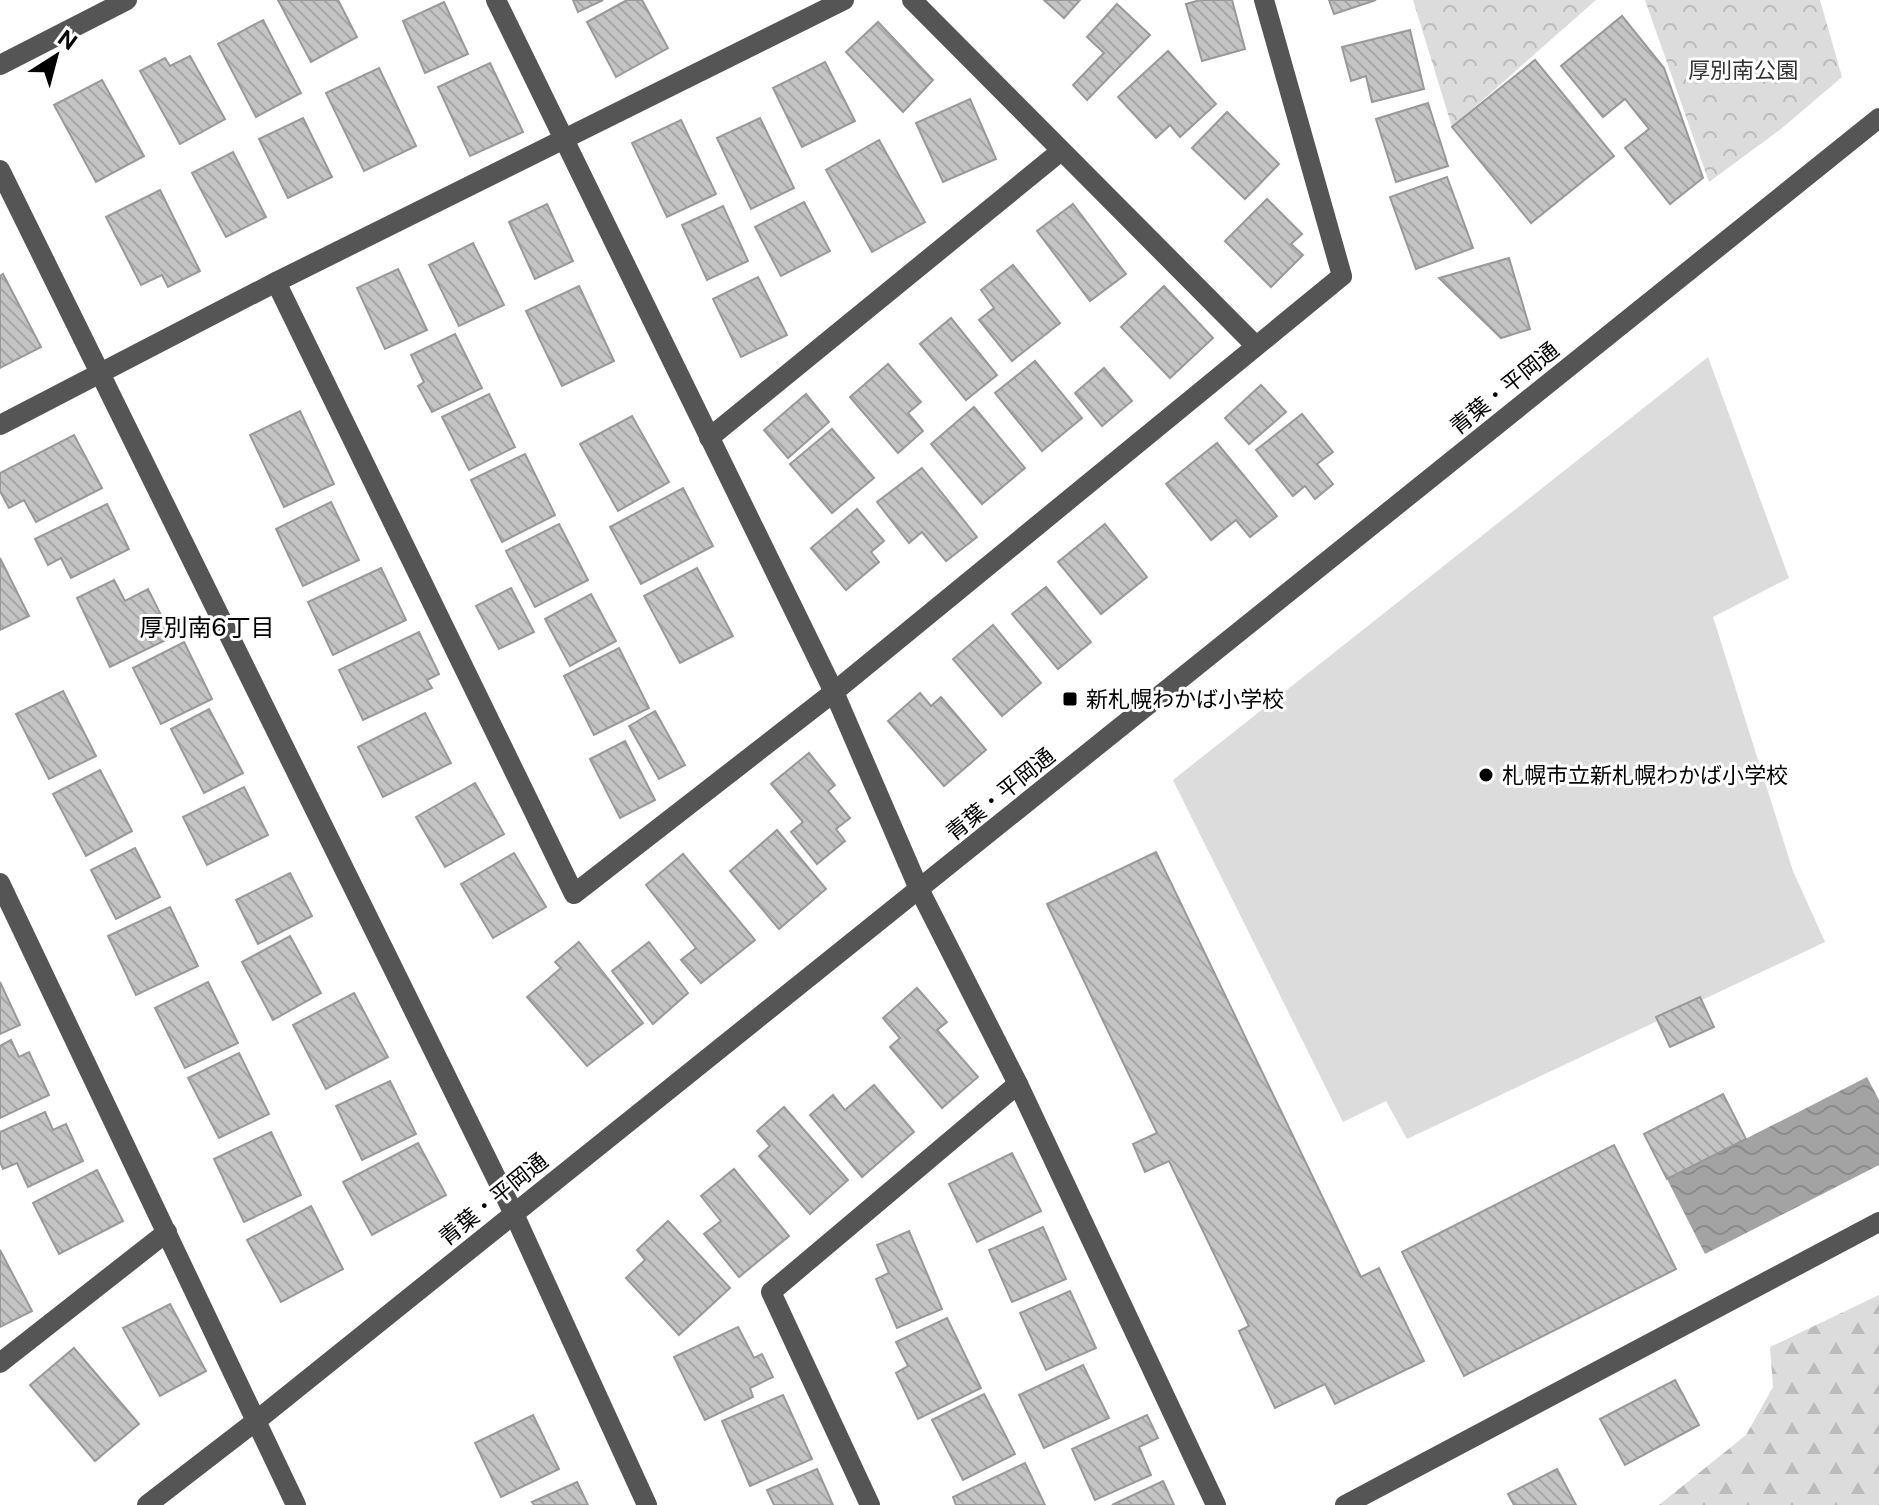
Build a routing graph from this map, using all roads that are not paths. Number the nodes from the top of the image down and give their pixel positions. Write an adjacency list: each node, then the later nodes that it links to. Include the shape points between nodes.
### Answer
1 (127, 0): 6 (street)
2 (496, 0): 8 (street)
3 (844, 0): 8 (street)
4 (912, 0): 9 (street)
5 (1264, 0): 12 (street, via 1342,276)
6 (0, 65)
7 (1879, 118): 18 (street, 青葉・平岡通)
8 (564, 140): 11 (street); 15 (street)
9 (1061, 151): 12 (street); 15 (street)
10 (0, 170): 13 (street)
11 (276, 282): 13 (street); 16 (street, via 574,894)
12 (1256, 346): 16 (street)
13 (99, 373): 14 (street); 20 (street)
14 (0, 425)
15 (709, 438): 16 (street)
16 (834, 692): 18 (street)
17 (0, 883): 22 (street)
18 (919, 889): 19 (street); 20 (street, 青葉・平岡通)
19 (1018, 1084): 28 (street, via 771,1292); 29 (street)
20 (514, 1214): 24 (street, 青葉・平岡通); 27 (street)
21 (1879, 1222): 30 (street)
22 (167, 1232): 23 (street); 24 (street)
23 (0, 1363)
24 (256, 1421): 25 (street, 青葉・平岡通); 26 (street)
25 (147, 1505)
26 (296, 1505)
27 (647, 1505)
28 (870, 1505)
29 (1216, 1505)
30 (1345, 1505)

